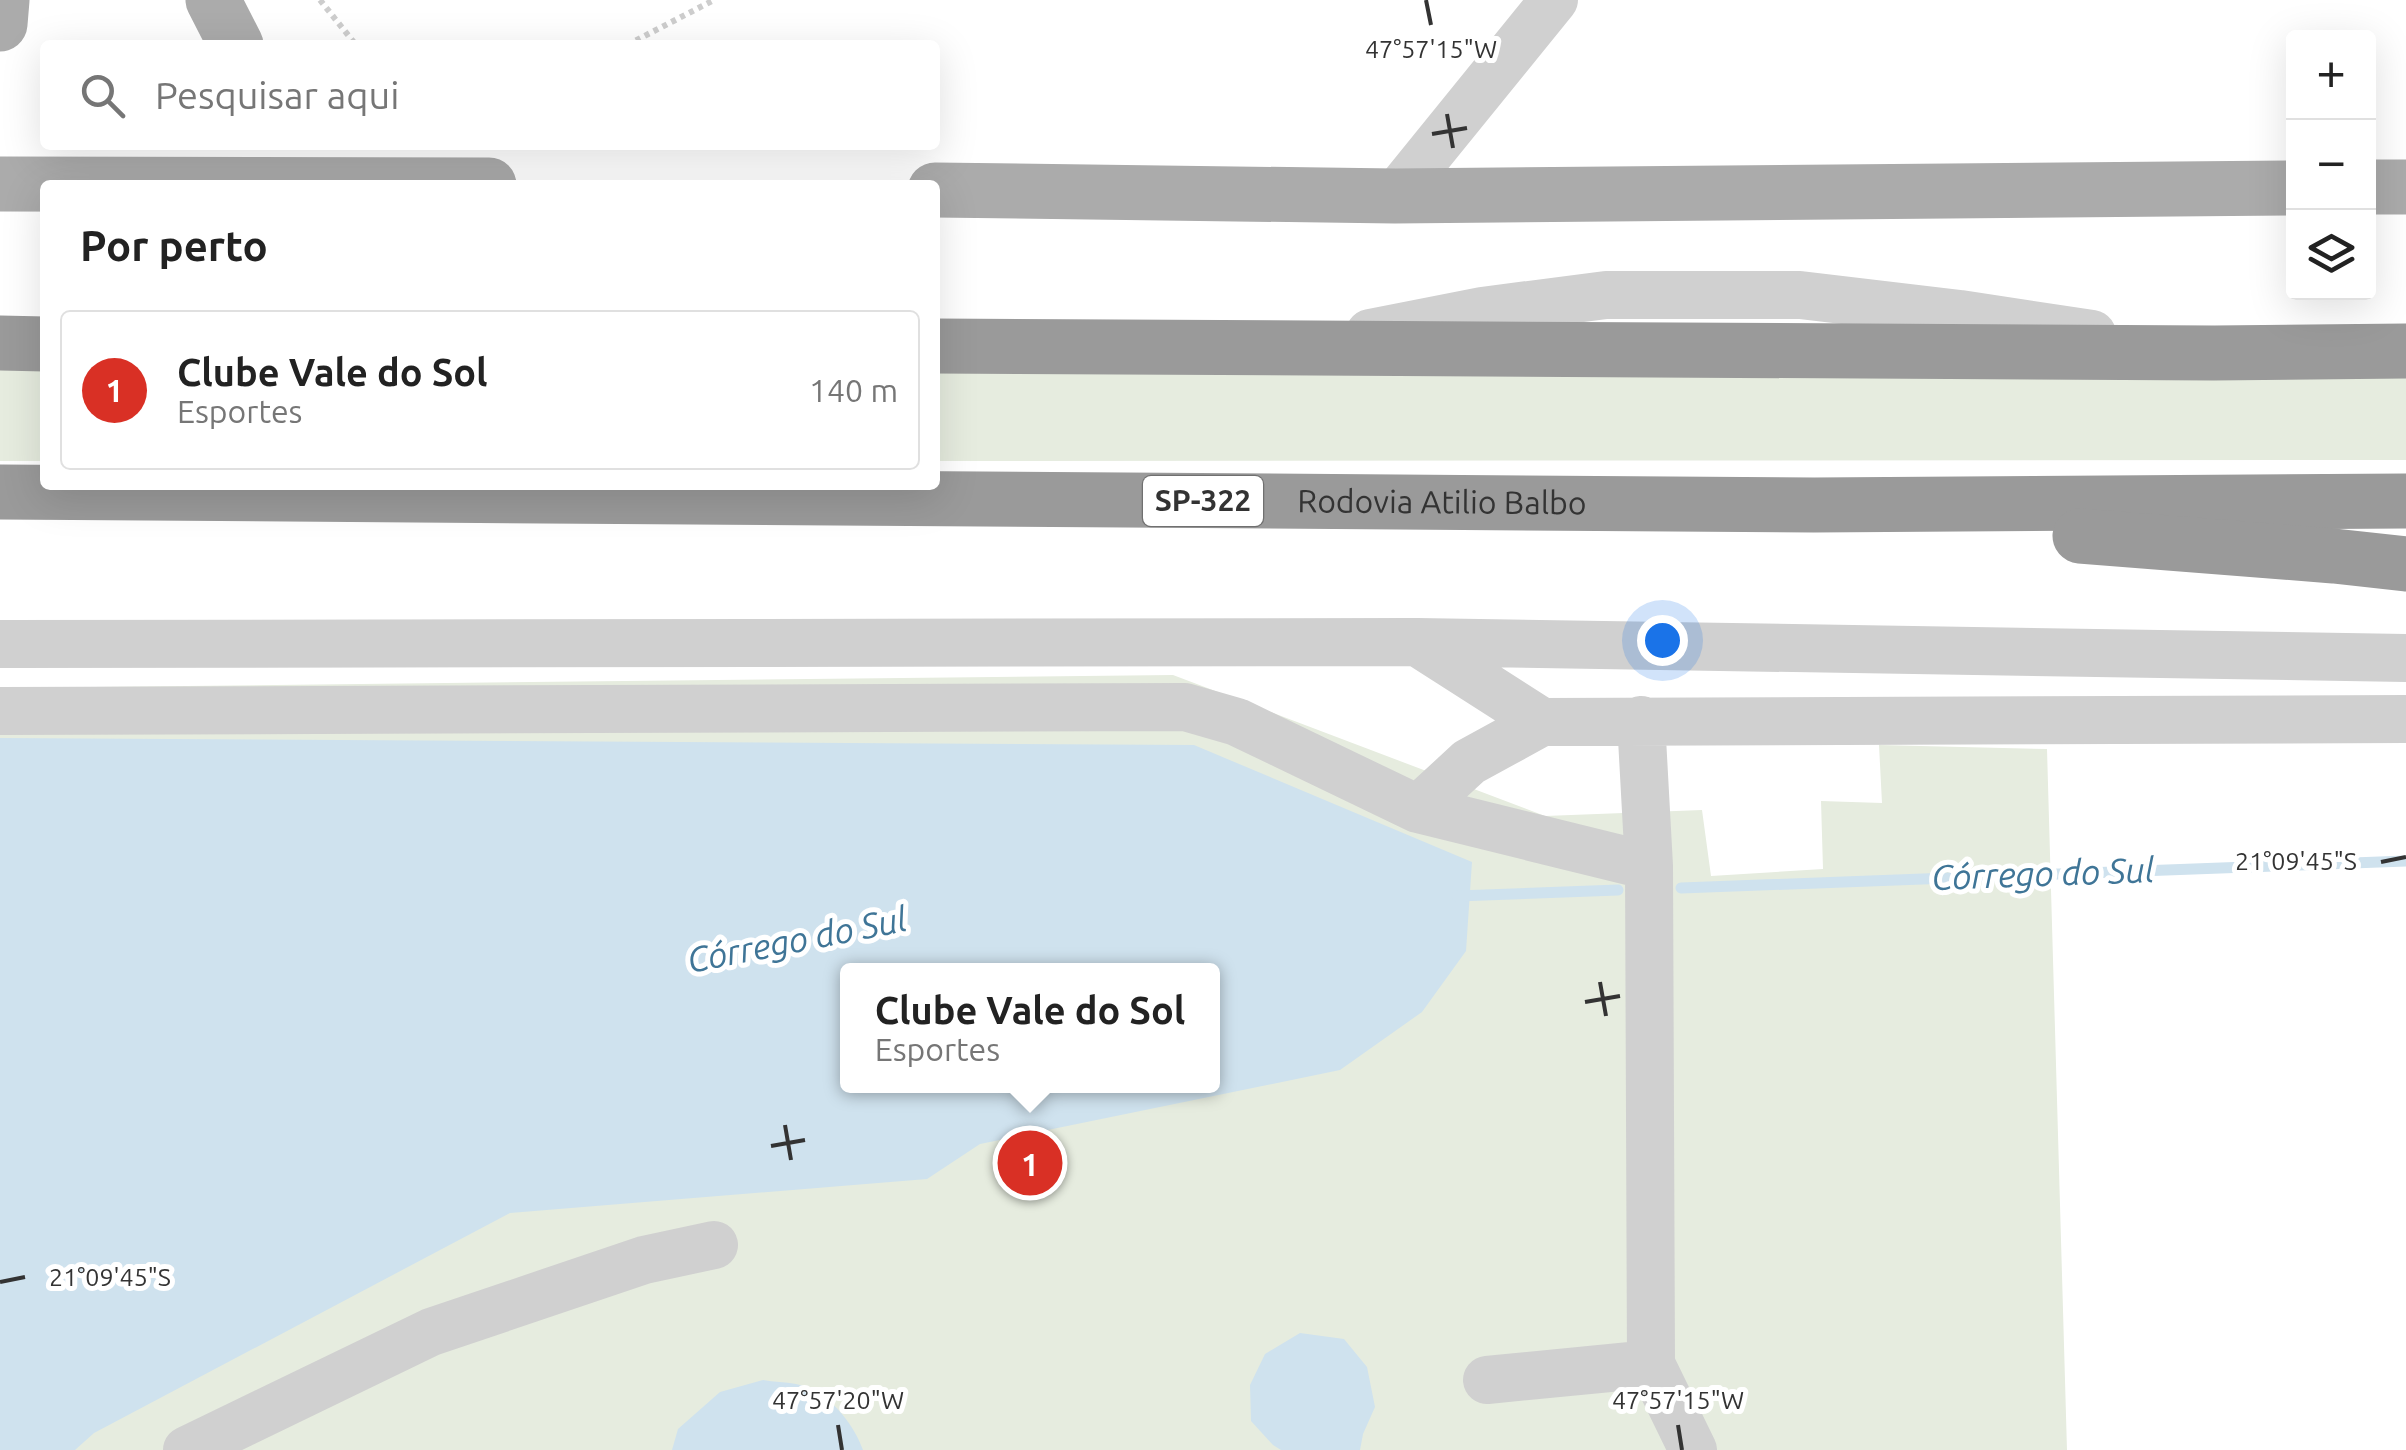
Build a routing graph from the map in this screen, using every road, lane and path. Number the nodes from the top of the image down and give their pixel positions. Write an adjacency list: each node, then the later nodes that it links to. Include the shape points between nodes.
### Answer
1 (2, 0): 6 (main road)
2 (213, 0): 7 (main road)
3 (320, 0): 8 (path)
4 (714, 0): 9 (path)
5 (1554, 0): 18 (street)
6 (0, 24)
7 (233, 40)
8 (352, 40)
9 (638, 40)
10 (296, 150): 11 (main road)
11 (333, 180)
12 (0, 184): 13 (main road)
13 (40, 184)
14 (2376, 187): 15 (main road)
15 (2406, 187)
16 (2286, 188): 18 (main road)
17 (940, 190): 18 (main road)
18 (1396, 196)
19 (0, 344): 20 (highway)
20 (40, 344)
21 (940, 346): 22 (highway)
22 (2406, 352)
23 (0, 492): 25 (highway, Rodovia Atilio Balbo / SP-322)
24 (2406, 501): 25 (highway, Rodovia Atilio Balbo / SP-322)
25 (1814, 506): 26 (highway)
26 (2406, 564)
27 (1418, 642): 28 (street); 29 (street); 33 (street)
28 (0, 644)
29 (2406, 658)
30 (0, 710): 34 (street, via 1185,707 1237,722)
31 (2406, 718): 32 (street)
32 (1642, 720): 33 (street); 35 (street)
33 (1542, 722): 34 (street, via 1469,762)
34 (1418, 808): 35 (street)
35 (1649, 866): 37 (street)
36 (714, 1245): 39 (street, via 644,1260 431,1332)
37 (1650, 1364): 38 (street); 40 (street)
38 (1487, 1380)
39 (187, 1450)
40 (1693, 1450)

